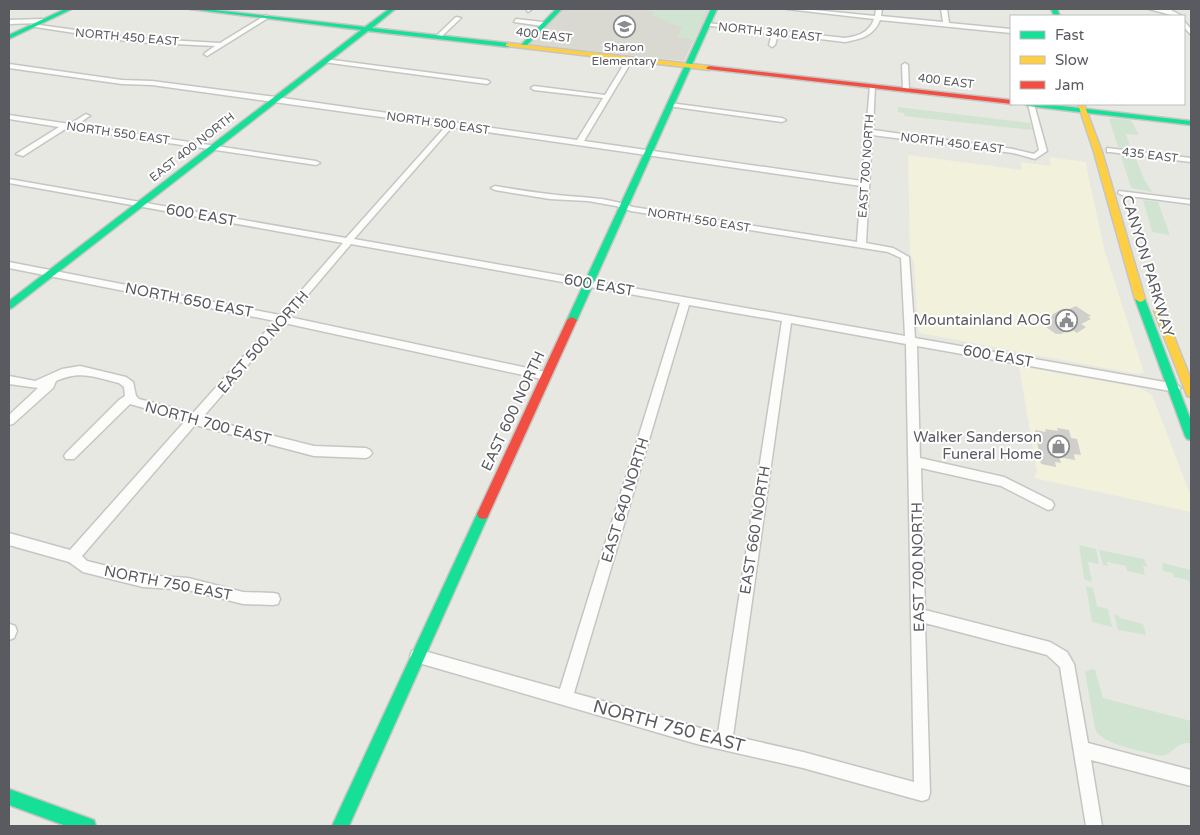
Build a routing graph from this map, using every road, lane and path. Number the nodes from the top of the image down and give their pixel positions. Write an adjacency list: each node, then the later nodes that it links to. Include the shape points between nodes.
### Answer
1 (69, 9): 15 (main road)
2 (193, 9): 10 (main road, 400 EAST)
3 (392, 9): 22 (main road, EAST 400 NORTH)
4 (558, 9): 18 (main road)
5 (714, 9): 19 (main road, EAST 600 NORTH)
6 (790, 9): 14 (street)
7 (879, 9): 14 (street)
8 (944, 9): 20 (street)
9 (1152, 9): 11 (street)
10 (225, 10): 12 (main road, 400 EAST)
11 (1177, 15)
12 (266, 17): 22 (main road, 400 EAST); 27 (street)
13 (458, 18): 25 (street)
14 (878, 18): 20 (street); 24 (street, NORTH 340 EAST, via 874,28 862,36 845,40)
15 (44, 21): 17 (street); 21 (main road)
16 (516, 21): 18 (street)
17 (9, 22)
18 (543, 24): 29 (main road)
19 (707, 25): 24 (street, NORTH 340 EAST); 33 (main road, EAST 600 NORTH)
20 (946, 25): 23 (street)
21 (32, 26): 26 (main road); 27 (street, NORTH 450 EAST, via 133,40)
22 (367, 28): 25 (main road, 400 EAST); 32 (main road, EAST 400 NORTH)
23 (1010, 31)
24 (776, 33): 28 (street)
25 (438, 36): 29 (main road, 400 EAST)
26 (9, 37)
27 (222, 45): 30 (street)
28 (772, 45)
29 (523, 46): 31 (main road, 400 EAST)
30 (207, 54)
31 (630, 58): 33 (main road, 400 EAST); 40 (street)
32 (325, 61): 36 (street); 41 (main road, EAST 400 NORTH)
33 (688, 65): 37 (main road, 400 EAST); 43 (main road, EAST 600 NORTH)
34 (905, 65): 39 (street)
35 (9, 66): 41 (street, NORTH 500 EAST)
36 (487, 82)
37 (872, 86): 39 (main road, 400 EAST); 53 (street, EAST 700 NORTH)
38 (534, 88): 40 (street)
39 (906, 90): 42 (main road, 400 EAST)
40 (607, 97): 54 (street)
41 (276, 100): 51 (street, NORTH 500 EAST); 55 (main road, EAST 400 NORTH)
42 (1010, 102)
43 (670, 105): 49 (street); 56 (main road, EAST 600 NORTH)
44 (1029, 105): 53 (street, NORTH 450 EAST, via 1043,151 1035,157 1013,150)
45 (1049, 105): 46 (main road)
46 (1088, 107): 50 (main road); 58 (main road); 86 (main road, CANYON PARKWAY, via 1136,288)
47 (86, 116): 52 (street)
48 (9, 117): 52 (street, NORTH 550 EAST)
49 (782, 120)
50 (1191, 123)
51 (450, 125): 54 (street, NORTH 500 EAST); 70 (street, EAST 500 NORTH)
52 (68, 127): 55 (street, NORTH 550 EAST); 57 (street)
53 (869, 132): 62 (street, EAST 700 NORTH)
54 (579, 143): 56 (street, NORTH 500 EAST)
55 (214, 147): 60 (street, NORTH 550 EAST); 66 (main road, EAST 400 NORTH)
56 (648, 153): 62 (street, NORTH 500 EAST); 68 (main road, EAST 600 NORTH)
57 (20, 154)
58 (1111, 155): 59 (street, 435 EAST)
59 (1191, 160)
60 (316, 163)
61 (9, 181): 66 (street, 600 EAST)
62 (866, 184): 72 (street, EAST 700 NORTH)
63 (495, 188): 68 (street, NORTH 550 EAST)
64 (1121, 189): 65 (street); 67 (main road, CANYON PARKWAY)
65 (1191, 202)
66 (140, 204): 70 (street, 600 EAST); 75 (main road, EAST 400 NORTH)
67 (1125, 204)
68 (624, 206): 72 (street, NORTH 550 EAST); 76 (main road, EAST 600 NORTH)
69 (1132, 227): 71 (main road, CANYON PARKWAY)
70 (349, 241): 76 (street, 600 EAST); 81 (street, EAST 500 NORTH)
71 (1136, 244)
72 (861, 246): 73 (street, NORTH 550 EAST)
73 (902, 254): 82 (street, EAST 700 NORTH, via 906,260)
74 (9, 265): 75 (street, NORTH 650 EAST)
75 (51, 274): 79 (main road, EAST 400 NORTH); 81 (street, NORTH 650 EAST)
76 (588, 283): 77 (street, 600 EAST); 83 (main road, EAST 600 NORTH)
77 (685, 301): 80 (street, 600 EAST); 101 (street, EAST 640 NORTH)
78 (1156, 301): 87 (main road, CANYON PARKWAY)
79 (9, 306)
80 (787, 318): 82 (street, 600 EAST); 102 (street, EAST 660 NORTH)
81 (282, 319): 83 (street, NORTH 650 EAST); 89 (street, EAST 500 NORTH)
82 (911, 341): 86 (street, 600 EAST); 94 (street, EAST 700 NORTH)
83 (546, 376): 100 (main road, EAST 600 NORTH)
84 (52, 379): 85 (street, NORTH 700 EAST, via 30,385); 88 (street, NORTH 700 EAST, via 80,370 109,376 127,382); 90 (street)
85 (9, 380)
86 (1171, 387): 87 (street, 600 EAST); 91 (main road, CANYON PARKWAY)
87 (1191, 392)
88 (131, 398): 89 (street, NORTH 700 EAST); 93 (street)
89 (194, 420): 92 (street, NORTH 700 EAST, via 314,451); 97 (street, EAST 500 NORTH)
90 (9, 421)
91 (1191, 436)
92 (366, 453)
93 (70, 456)
94 (915, 462): 95 (street, via 1004,482); 99 (street, EAST 700 NORTH)
95 (1048, 504)
96 (9, 539): 97 (street, NORTH 750 EAST)
97 (74, 557): 98 (street, NORTH 750 EAST, via 83,566 143,582 188,584 243,598)
98 (273, 599)
99 (919, 616): 103 (street, via 1056,652 1067,664); 105 (street, EAST 700 NORTH)
100 (417, 656): 101 (street, NORTH 750 EAST); 108 (main road, EAST 600 NORTH)
101 (565, 699): 102 (street, NORTH 750 EAST)
102 (724, 742): 105 (street, NORTH 750 EAST)
103 (1081, 749): 104 (street); 109 (street)
104 (1191, 778)
105 (922, 793)
106 (9, 797): 107 (main road)
107 (88, 826)
108 (340, 826)
109 (1094, 826)

